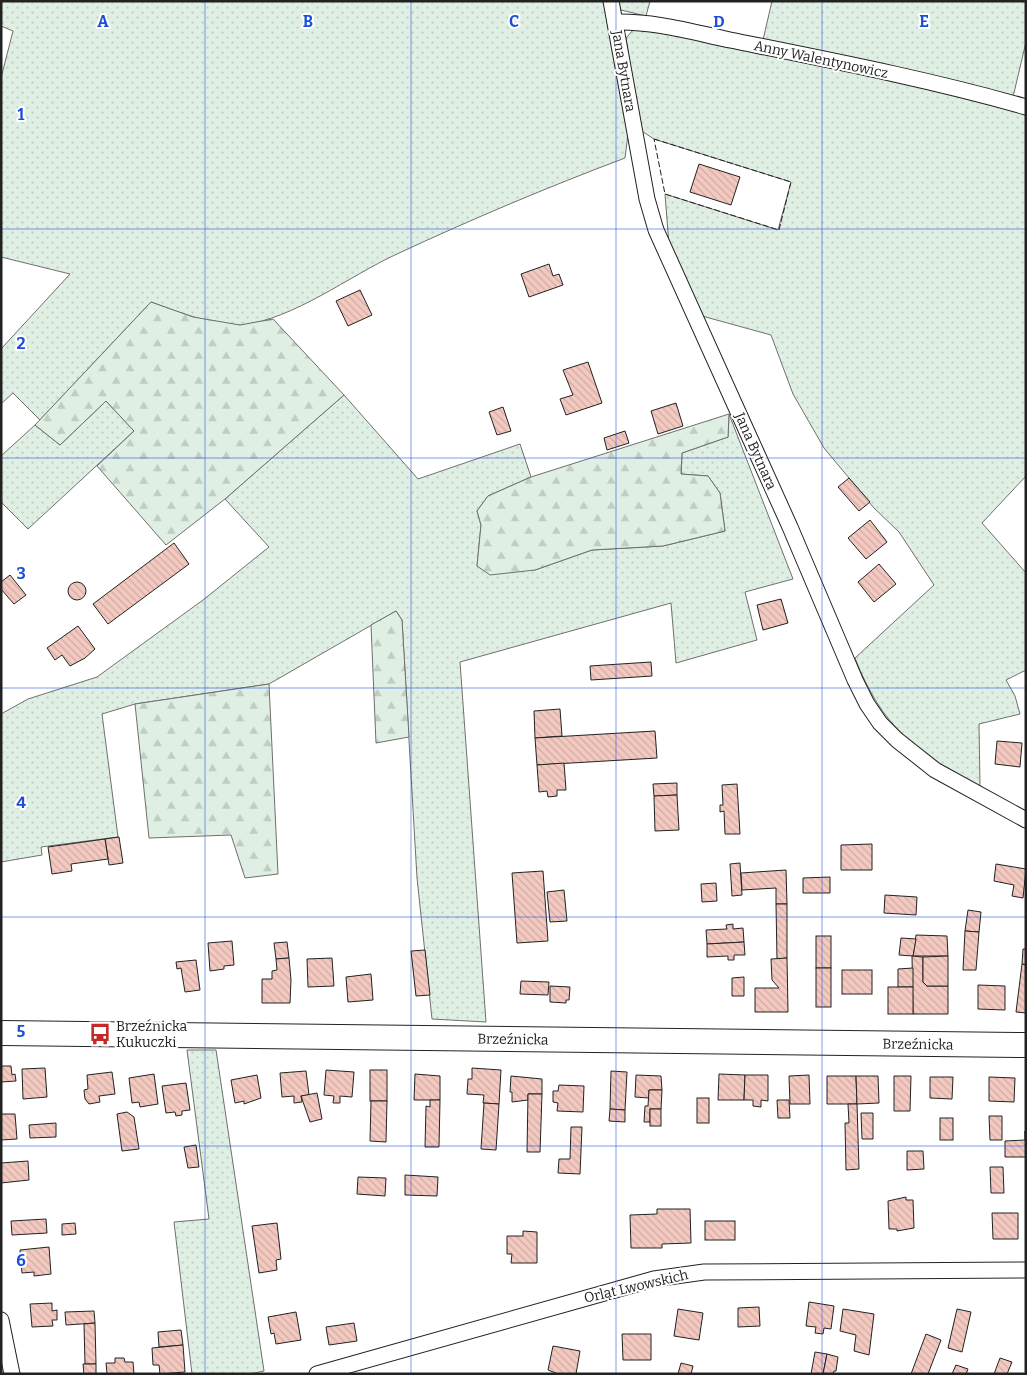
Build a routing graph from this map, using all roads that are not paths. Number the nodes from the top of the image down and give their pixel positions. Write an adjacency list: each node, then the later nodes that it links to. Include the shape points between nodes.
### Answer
1 (611, 1): 2 (street, Jana Bytnara)
2 (615, 22): 3 (street, Anny Walentynowicz, via 646,22 792,51); 4 (street, Jana Bytnara, via 647,199 656,230 855,680 880,723 897,740 935,770)
3 (1026, 106)
4 (1026, 820)
5 (1, 1033): 6 (main road, Brzeźnicka)
6 (1026, 1045)
7 (1026, 1270): 10 (street, Orląt Lwowskich, via 704,1272 644,1282)
8 (1, 1320): 9 (street)
9 (12, 1374)
10 (317, 1374)

